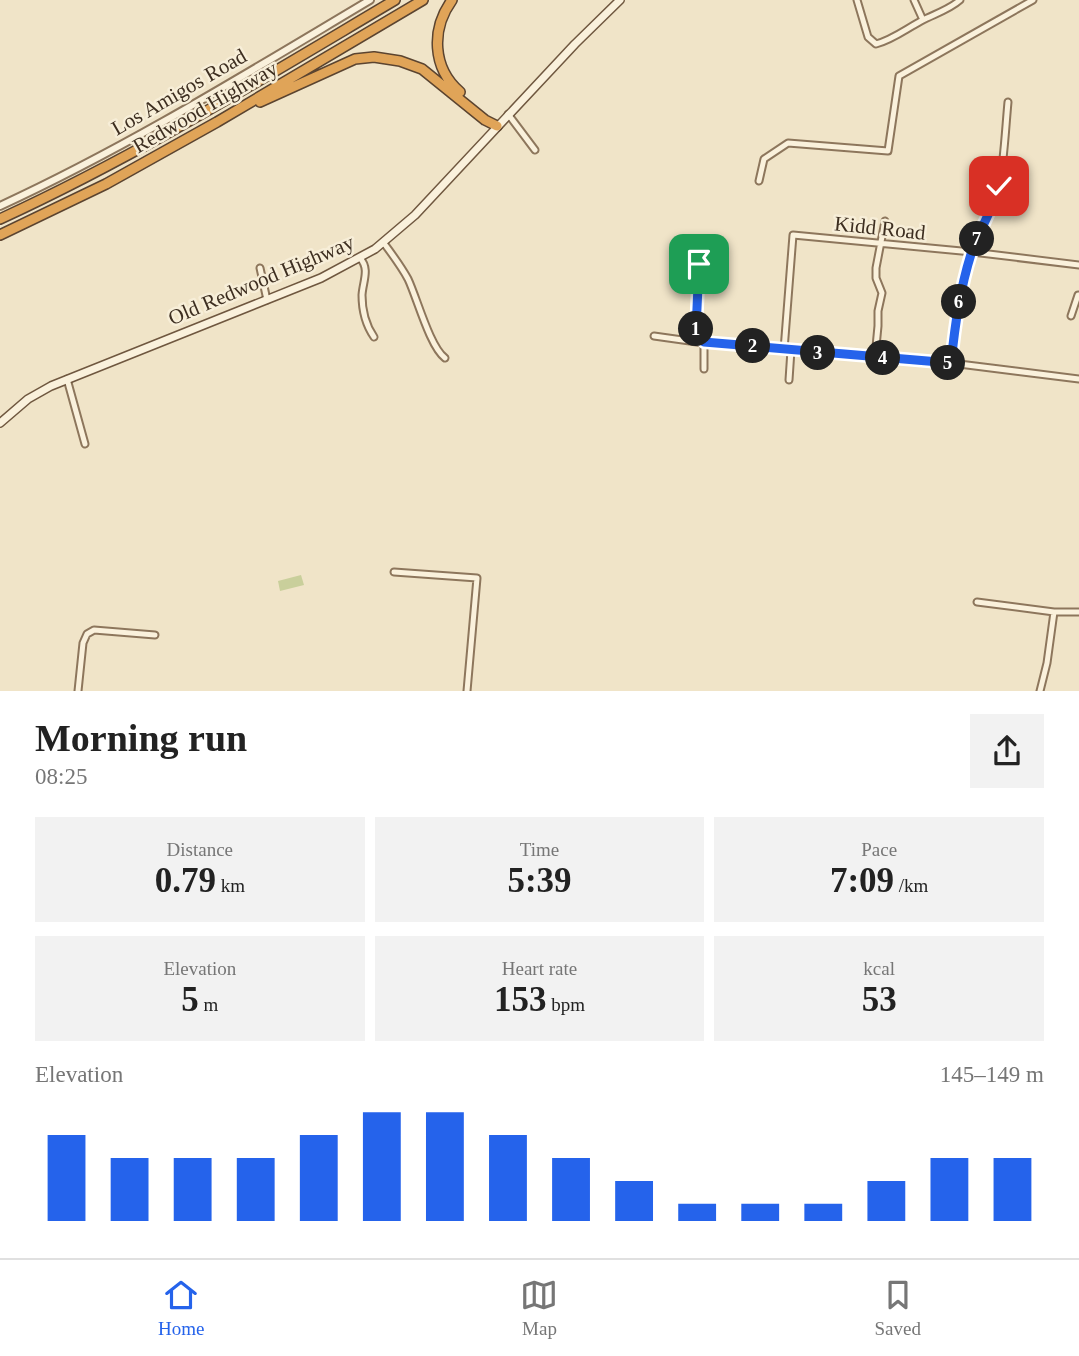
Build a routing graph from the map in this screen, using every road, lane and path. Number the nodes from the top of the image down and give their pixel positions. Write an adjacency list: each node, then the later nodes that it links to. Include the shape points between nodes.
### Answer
1 (370, 0): 17 (street, Los Amigos Road, via 150,130)
2 (395, 0): 18 (highway, Redwood Highway, via 137,151)
3 (423, 0): 13 (highway, Redwood Highway)
4 (452, 0): 14 (highway, via 439,26 442,66 456,89)
5 (620, 0): 12 (main road, Old Redwood Highway)
6 (857, 0): 10 (street, via 868,37 876,44)
7 (914, 0): 10 (street)
8 (960, 0): 10 (street)
9 (1034, 0): 16 (street, via 900,76 888,151 788,143 764,159)
10 (923, 20)
11 (1008, 102): 24 (street, via 995,201)
12 (508, 114): 14 (main road, Old Redwood Highway); 15 (street)
13 (217, 122): 14 (highway, via 337,66 374,57 422,69); 20 (highway, Redwood Highway, via 106,184)
14 (497, 126): 21 (main road, Old Redwood Highway, via 415,215)
15 (535, 150)
16 (759, 181)
17 (0, 206)
18 (0, 219)
19 (885, 221): 22 (street)
20 (0, 235)
21 (383, 242): 25 (main road, Old Redwood Highway); 37 (street, via 406,276 433,344)
22 (880, 243): 24 (street, Kidd Road); 34 (street, Kidd Road, via 793,235); 36 (street, via 876,278 882,293)
23 (702, 249): 33 (street, via 696,330)
24 (972, 252): 26 (street, Kidd Road); 38 (street, via 959,298)
25 (360, 258): 29 (main road, Old Redwood Highway); 32 (street, via 366,264 364,318)
26 (1079, 265)
27 (260, 268): 29 (street)
28 (1079, 295): 30 (street)
29 (267, 300): 41 (main road, Old Redwood Highway)
30 (1071, 316)
31 (654, 336): 33 (street)
32 (374, 337)
33 (704, 342): 34 (street); 39 (street)
34 (784, 350): 35 (street)
35 (791, 351): 36 (street); 42 (street)
36 (875, 357): 38 (street)
37 (445, 358)
38 (951, 363): 40 (street)
39 (704, 369)
40 (1079, 379)
41 (67, 380): 43 (main road, Old Redwood Highway, via 28,399); 44 (street)
42 (789, 380)
43 (0, 423)
44 (85, 444)
45 (394, 572): 51 (street, via 477,578)
46 (977, 602): 47 (street)
47 (1054, 612): 48 (street); 52 (street)
48 (1079, 612)
49 (155, 635): 50 (street, via 94,630 87,634)
50 (78, 691)
51 (467, 691)
52 (1040, 691)

